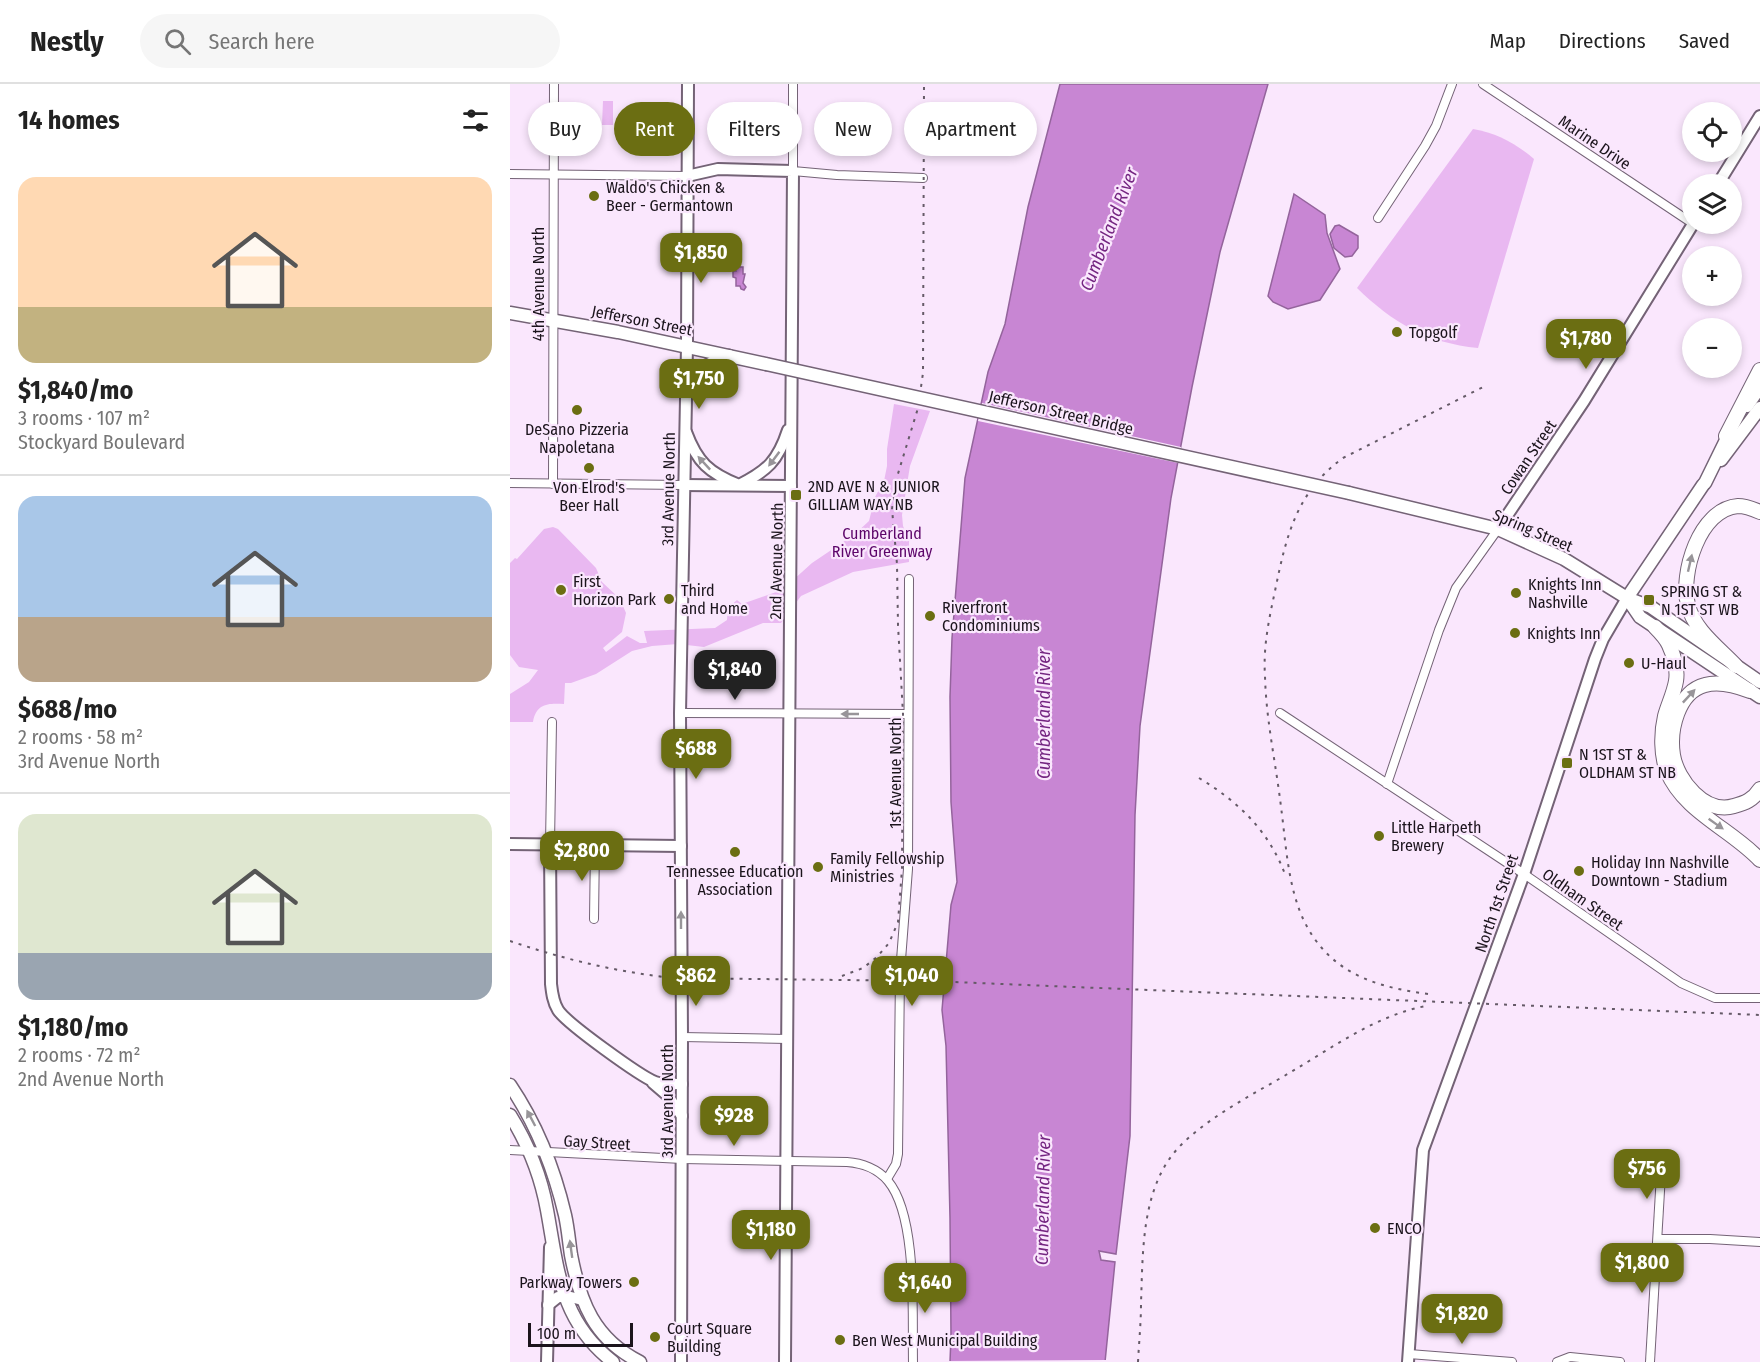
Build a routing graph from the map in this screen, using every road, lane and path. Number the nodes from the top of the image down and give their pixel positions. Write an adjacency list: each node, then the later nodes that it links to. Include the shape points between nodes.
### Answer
1 (554, 84): 10 (street, 4th Avenue North)
2 (688, 84): 11 (street, 3rd Avenue North)
3 (793, 84): 7 (street, 2nd Avenue North)
4 (1452, 84): 14 (street, via 1430,136)
5 (1483, 84): 13 (street, Marine Drive)
6 (1760, 116): 9 (street)
7 (793, 171): 11 (street, via 718,169); 12 (street); 25 (street, 2nd Avenue North)
8 (510, 174): 10 (street)
9 (1724, 174)
10 (553, 175): 11 (street); 17 (street, 4th Avenue North)
11 (687, 176): 18 (street, 3rd Avenue North)
12 (923, 178)
13 (1682, 217)
14 (1378, 218)
15 (1687, 234): 36 (street, Cowan Street)
16 (510, 313): 17 (main road, Jefferson Street)
17 (553, 320): 18 (main road, Jefferson Street); 29 (street, 4th Avenue North)
18 (687, 346): 19 (main road, Jefferson Street); 23 (street, 3rd Avenue North)
19 (730, 356): 20 (main road, Jefferson Street); 23 (main road, via 702,367)
20 (766, 364): 34 (main road, Jefferson Street Bridge, bridge)
21 (1760, 370): 27 (highway)
22 (1760, 387): 27 (main road, North 1st Street)
23 (685, 392): 26 (street, 3rd Avenue North)
24 (1760, 408): 30 (main road, North 1st Street)
25 (791, 419): 32 (street, one-way to 32, via 771,465); 33 (street, 2nd Avenue North)
26 (684, 427): 31 (street, 3rd Avenue North); 32 (street, one-way to 26, via 703,464)
27 (1726, 436): 30 (main road, North 1st Street)
28 (510, 483): 29 (street)
29 (553, 483): 31 (street)
30 (1704, 484): 38 (main road, North 1st Street)
31 (683, 485): 32 (street); 42 (street, 3rd Avenue North)
32 (739, 485): 33 (street)
33 (791, 486): 44 (street, 2nd Avenue North)
34 (1348, 493): 36 (main road, Spring Street)
35 (1760, 512): 40 (highway, one-way to 35, via 1698,628 1688,605 1686,584 1694,548 1710,521 1726,509 1738,506)
36 (1498, 530): 38 (main road, Spring Street, via 1564,559); 47 (street, Cowan Street, via 1456,588)
37 (909, 579): 45 (street, 1st Avenue North)
38 (1627, 598): 39 (main road, Spring Street, via 1640,617); 40 (main road, Spring Street, via 1651,607); 54 (street, North 1st Street, via 1595,660)
39 (1655, 627): 41 (main road, Spring Street); 53 (highway, one-way to 53, via 1668,643 1676,670 1662,729 1666,770 1678,791 1702,814)
40 (1736, 666): 41 (main road, Spring Street)
41 (1757, 690): 48 (highway, one-way to 41, via 1742,804 1715,806 1689,788 1673,756 1674,722 1693,690 1707,684)
42 (680, 713): 44 (street); 52 (street, 3rd Avenue North)
43 (1280, 713): 47 (street, Oldham Street)
44 (790, 714): 45 (street, one-way to 44); 58 (street, 2nd Avenue North)
45 (908, 714): 70 (street, 1st Avenue North, via 908,869 900,973 898,1154)
46 (552, 722): 50 (street)
47 (1387, 784): 54 (street, Oldham Street)
48 (1760, 789)
49 (510, 844): 50 (street)
50 (550, 844): 51 (street); 59 (street, via 551,984 558,1011)
51 (595, 845): 52 (street); 55 (street)
52 (681, 846): 57 (street, 3rd Avenue North, one-way to 52)
53 (1760, 860)
54 (1524, 874): 56 (street, Oldham Street, via 1681,983 1715,998); 77 (street, North 1st Street, via 1424,1150)
55 (594, 919)
56 (1760, 998)
57 (682, 1037): 58 (street); 60 (street, 3rd Avenue North)
58 (788, 1038): 68 (street, 2nd Avenue North)
59 (646, 1077): 60 (street, via 662,1084); 63 (street, via 667,1095)
60 (682, 1084): 63 (street, 3rd Avenue North)
61 (510, 1085): 66 (main road, one-way to 61)
62 (510, 1115): 65 (main road)
63 (682, 1116): 67 (street, 3rd Avenue North)
64 (510, 1150): 65 (street, Gay Street)
65 (529, 1151): 66 (street, Gay Street); 71 (main road, via 539,1177)
66 (547, 1153): 67 (street, Gay Street); 75 (main road, one-way to 66, via 566,1216)
67 (682, 1159): 68 (street, Gay Street); 81 (street, 3rd Avenue North)
68 (786, 1161): 70 (street, Gay Street, via 854,1162); 82 (street, 2nd Avenue North)
69 (1661, 1174): 72 (street)
70 (887, 1179): 83 (street, via 901,1203 906,1226)
71 (550, 1235): 74 (main road); 76 (street)
72 (1658, 1239): 73 (street); 87 (street)
73 (1760, 1242)
74 (564, 1296): 75 (street); 76 (street); 79 (main road, via 589,1340)
75 (582, 1300): 80 (main road, via 616,1347)
76 (549, 1305): 78 (street)
77 (1409, 1358): 84 (street)
78 (547, 1362)
79 (613, 1362)
80 (640, 1362)
81 (681, 1362)
82 (785, 1362)
83 (913, 1362)
84 (1512, 1362)
85 (1557, 1362): 86 (street, via 1570,1357)
86 (1620, 1362)
87 (1650, 1362)

